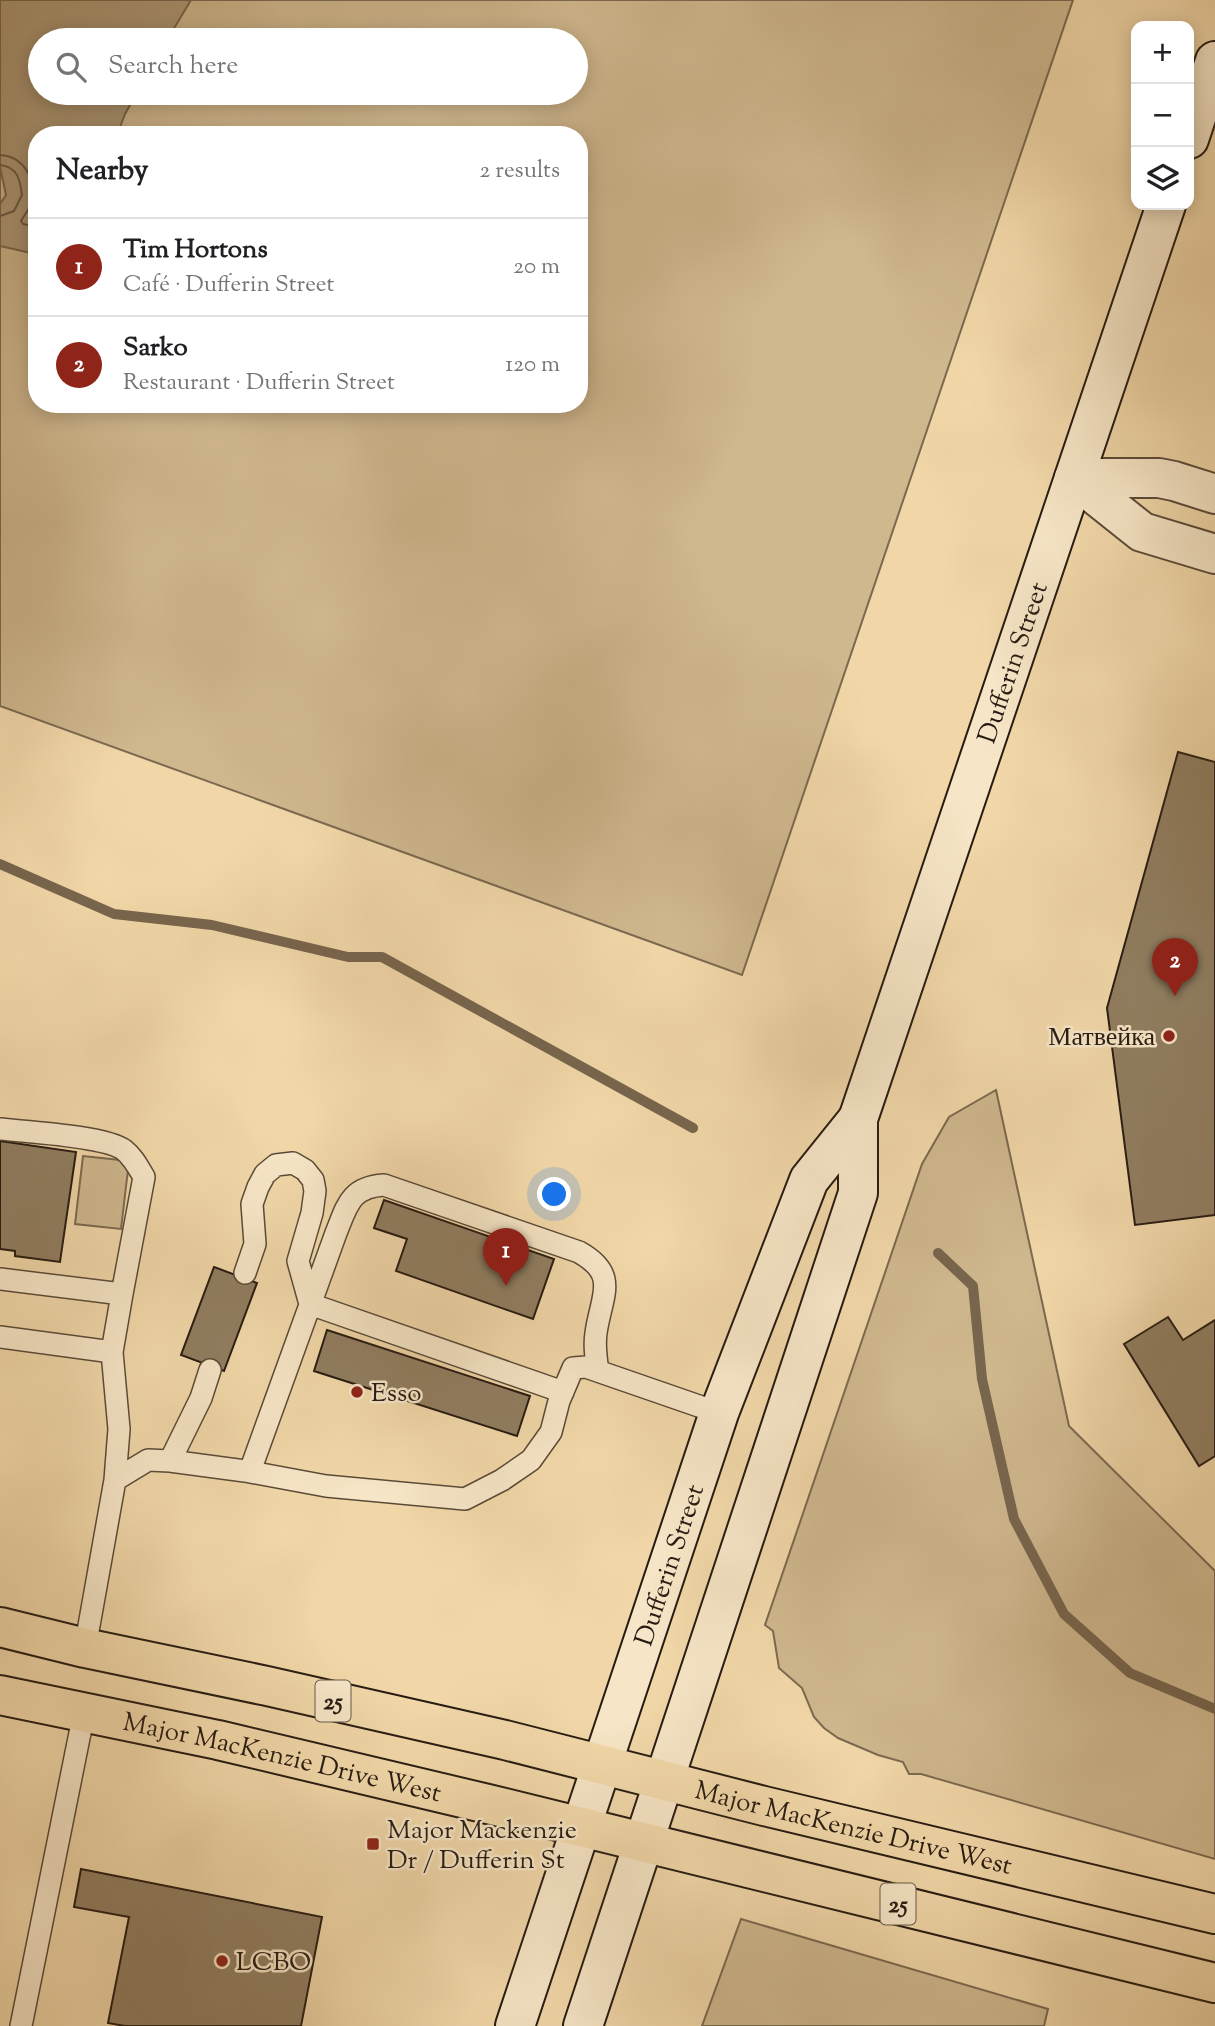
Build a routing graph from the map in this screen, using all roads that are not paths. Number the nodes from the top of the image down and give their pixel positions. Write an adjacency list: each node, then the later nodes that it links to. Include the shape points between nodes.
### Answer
1 (1215, 61): 2 (main road)
2 (1194, 124)
3 (1164, 210): 4 (main road, Dufferin Street)
4 (1074, 478): 5 (main road, via 1159,478); 6 (main road, via 1142,533); 7 (main road, Dufferin Street)
5 (1215, 494)
6 (1215, 554)
7 (858, 1119): 18 (main road, Dufferin Street, via 809,1180); 27 (main road, Dufferin Street, via 858,1193)
8 (0, 1129): 11 (lane, via 104,1142 122,1148 134,1160 144,1177)
9 (245, 1273): 12 (lane, via 255,1244 252,1204 258,1187 276,1165 293,1164 305,1170 315,1191 298,1261)
10 (0, 1279): 11 (lane)
11 (122, 1294): 14 (lane)
12 (310, 1304): 16 (lane, via 349,1201 368,1186 384,1185 579,1252 600,1266 606,1290 596,1331); 17 (lane); 20 (lane)
13 (0, 1337): 14 (lane)
14 (112, 1352): 21 (lane, via 120,1429)
15 (210, 1370): 19 (lane)
16 (598, 1371): 17 (lane, via 573,1368); 18 (lane)
17 (563, 1392): 20 (lane, via 551,1433 531,1460 465,1499 326,1486)
18 (719, 1413): 26 (main road, Dufferin Street)
19 (170, 1461): 20 (lane); 21 (lane, via 148,1460)
20 (250, 1471)
21 (115, 1480): 23 (lane)
22 (0, 1627): 23 (main road, Major MacKenzie Drive West / 25)
23 (85, 1648): 26 (main road, Major MacKenzie Drive West / 25)
24 (0, 1695): 25 (main road, Major MacKenzie Drive West / 25)
25 (84, 1713): 28 (main road, Major MacKenzie Drive West / 25); 32 (lane)
26 (601, 1765): 27 (main road, Major MacKenzie Drive West / 25); 28 (main road, Dufferin Street)
27 (664, 1781): 29 (main road, Dufferin Street); 30 (main road, Major MacKenzie Drive West / 25)
28 (581, 1826): 29 (main road, Major MacKenzie Drive West / 25); 33 (main road, Dufferin Street)
29 (644, 1842): 31 (main road, Major MacKenzie Drive West / 25); 34 (main road, Dufferin Street)
30 (1215, 1914)
31 (1215, 1983)
32 (20, 2026)
33 (515, 2026)
34 (583, 2026)

